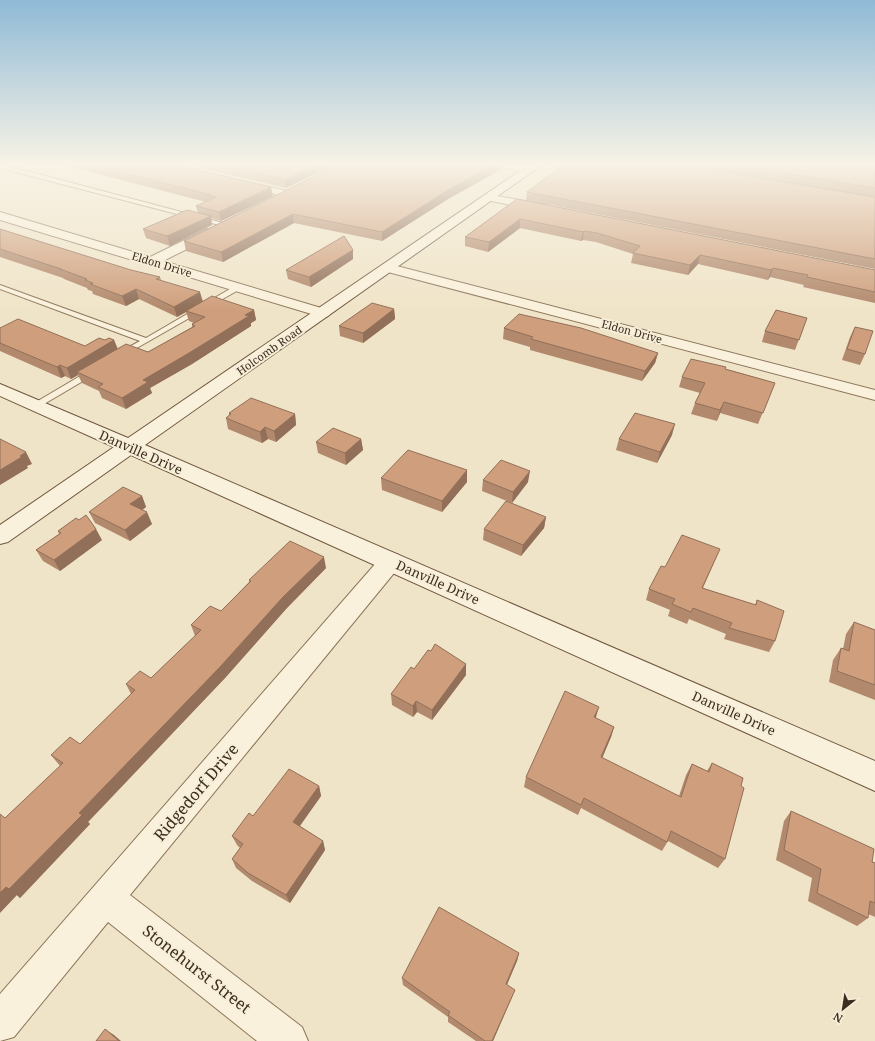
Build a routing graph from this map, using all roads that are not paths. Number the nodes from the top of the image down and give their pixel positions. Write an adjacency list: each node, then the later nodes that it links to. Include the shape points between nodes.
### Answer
1 (184, 213): 4 (lane)
2 (470, 213): 6 (street, Holcomb Road)
3 (0, 216): 5 (street, Eldon Drive)
4 (229, 224): 5 (street)
5 (152, 261): 8 (street, Eldon Drive)
6 (389, 268): 9 (street, Holcomb Road); 14 (street, Eldon Drive)
7 (0, 287): 10 (lane)
8 (238, 288): 9 (street, Eldon Drive); 10 (lane)
9 (323, 313): 16 (street, Holcomb Road)
10 (145, 340): 11 (lane)
11 (111, 361)
12 (98, 369): 15 (lane)
13 (0, 389): 15 (street, Danville Drive)
14 (875, 395)
15 (36, 405): 16 (street, Danville Drive)
16 (129, 447): 17 (street, Holcomb Road); 18 (street, Danville Drive)
17 (0, 536)
18 (391, 561): 19 (street, Danville Drive); 20 (street, Ridgedorf Drive)
19 (875, 776)
20 (106, 898): 21 (street, Ridgedorf Drive); 22 (street, Stonehurst Street)
21 (0, 1023)
22 (288, 1041)

